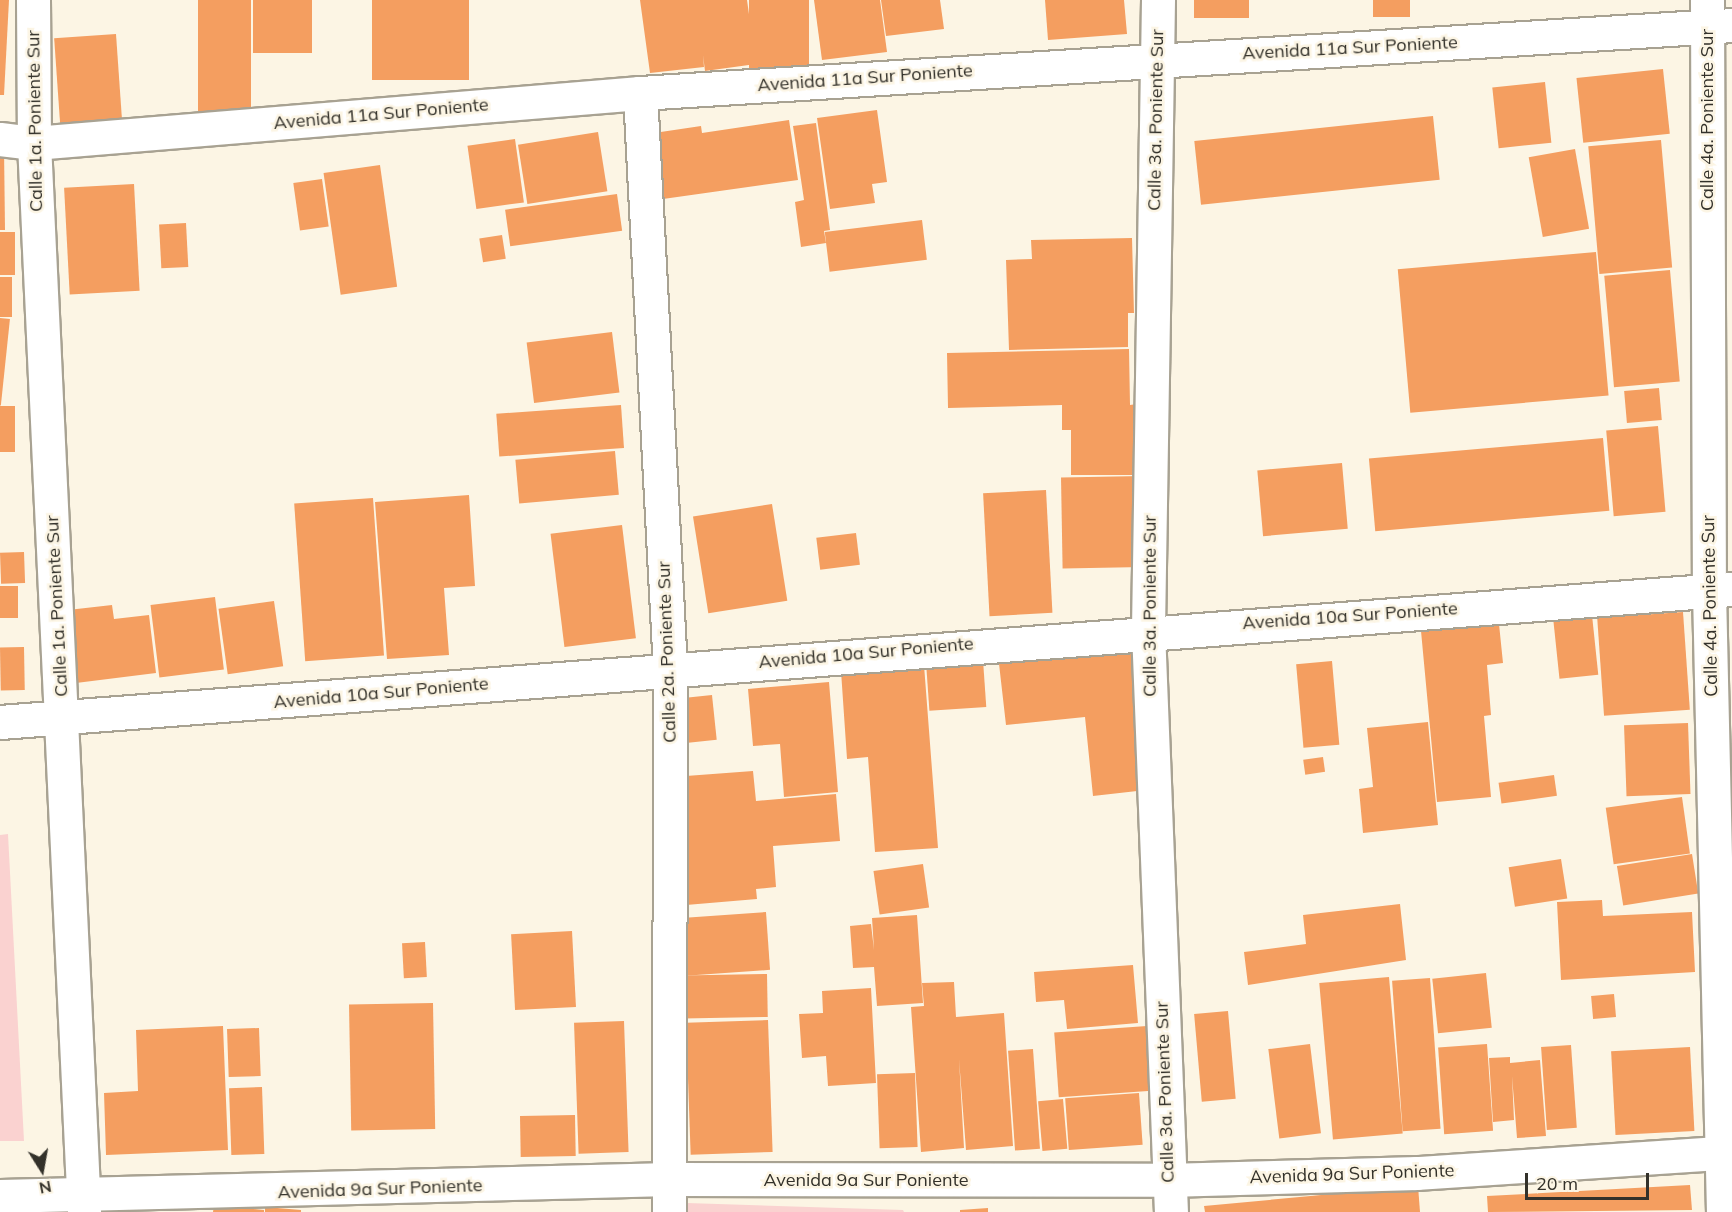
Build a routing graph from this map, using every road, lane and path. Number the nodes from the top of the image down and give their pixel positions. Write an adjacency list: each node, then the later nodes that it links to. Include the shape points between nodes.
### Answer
1 (33, 0): 7 (street, Calle 1a. Poniente Sur)
2 (1158, 0): 4 (street, Calle 3a. Poniente Sur)
3 (1715, 18): 4 (street, Avenida 11a Sur Poniente); 8 (street, Calle 4a. Poniente Sur)
4 (1158, 58): 5 (street, Avenida 11a Sur Poniente); 9 (street, Calle 3a. Poniente Sur)
5 (640, 93): 7 (street, Avenida 11a Sur Poniente); 10 (street, Calle 2a. Poniente Sur)
6 (0, 139): 7 (street, Avenida 11a Sur Poniente)
7 (33, 143): 11 (street, Calle 1a. Poniente Sur)
8 (1720, 590): 9 (street, Avenida 10a Sur Poniente); 13 (street, Calle 4a. Poniente Sur)
9 (1148, 630): 10 (street, Avenida 10a Sur Poniente); 15 (street, Calle 3a. Poniente Sur)
10 (670, 669): 11 (street, Avenida 10a Sur Poniente); 14 (street, Calle 2a. Poniente Sur)
11 (63, 720): 12 (street, Avenida 10a Sur Poniente); 17 (street, Calle 1a. Poniente Sur)
12 (0, 722)
13 (1727, 1152): 15 (street, Avenida 9a Sur Poniente, via 1418,1173); 20 (street, Calle 4a. Poniente Sur)
14 (670, 1179): 15 (street, Avenida 9a Sur Poniente); 17 (street, Avenida 9a Sur Poniente); 18 (street, Calle 2a. Poniente Sur)
15 (1167, 1180): 19 (street, Calle 3a. Poniente Sur)
16 (0, 1196): 17 (street, Avenida 9a Sur Poniente)
17 (84, 1205)
18 (669, 1212)
19 (1171, 1212)
20 (1723, 1212)

